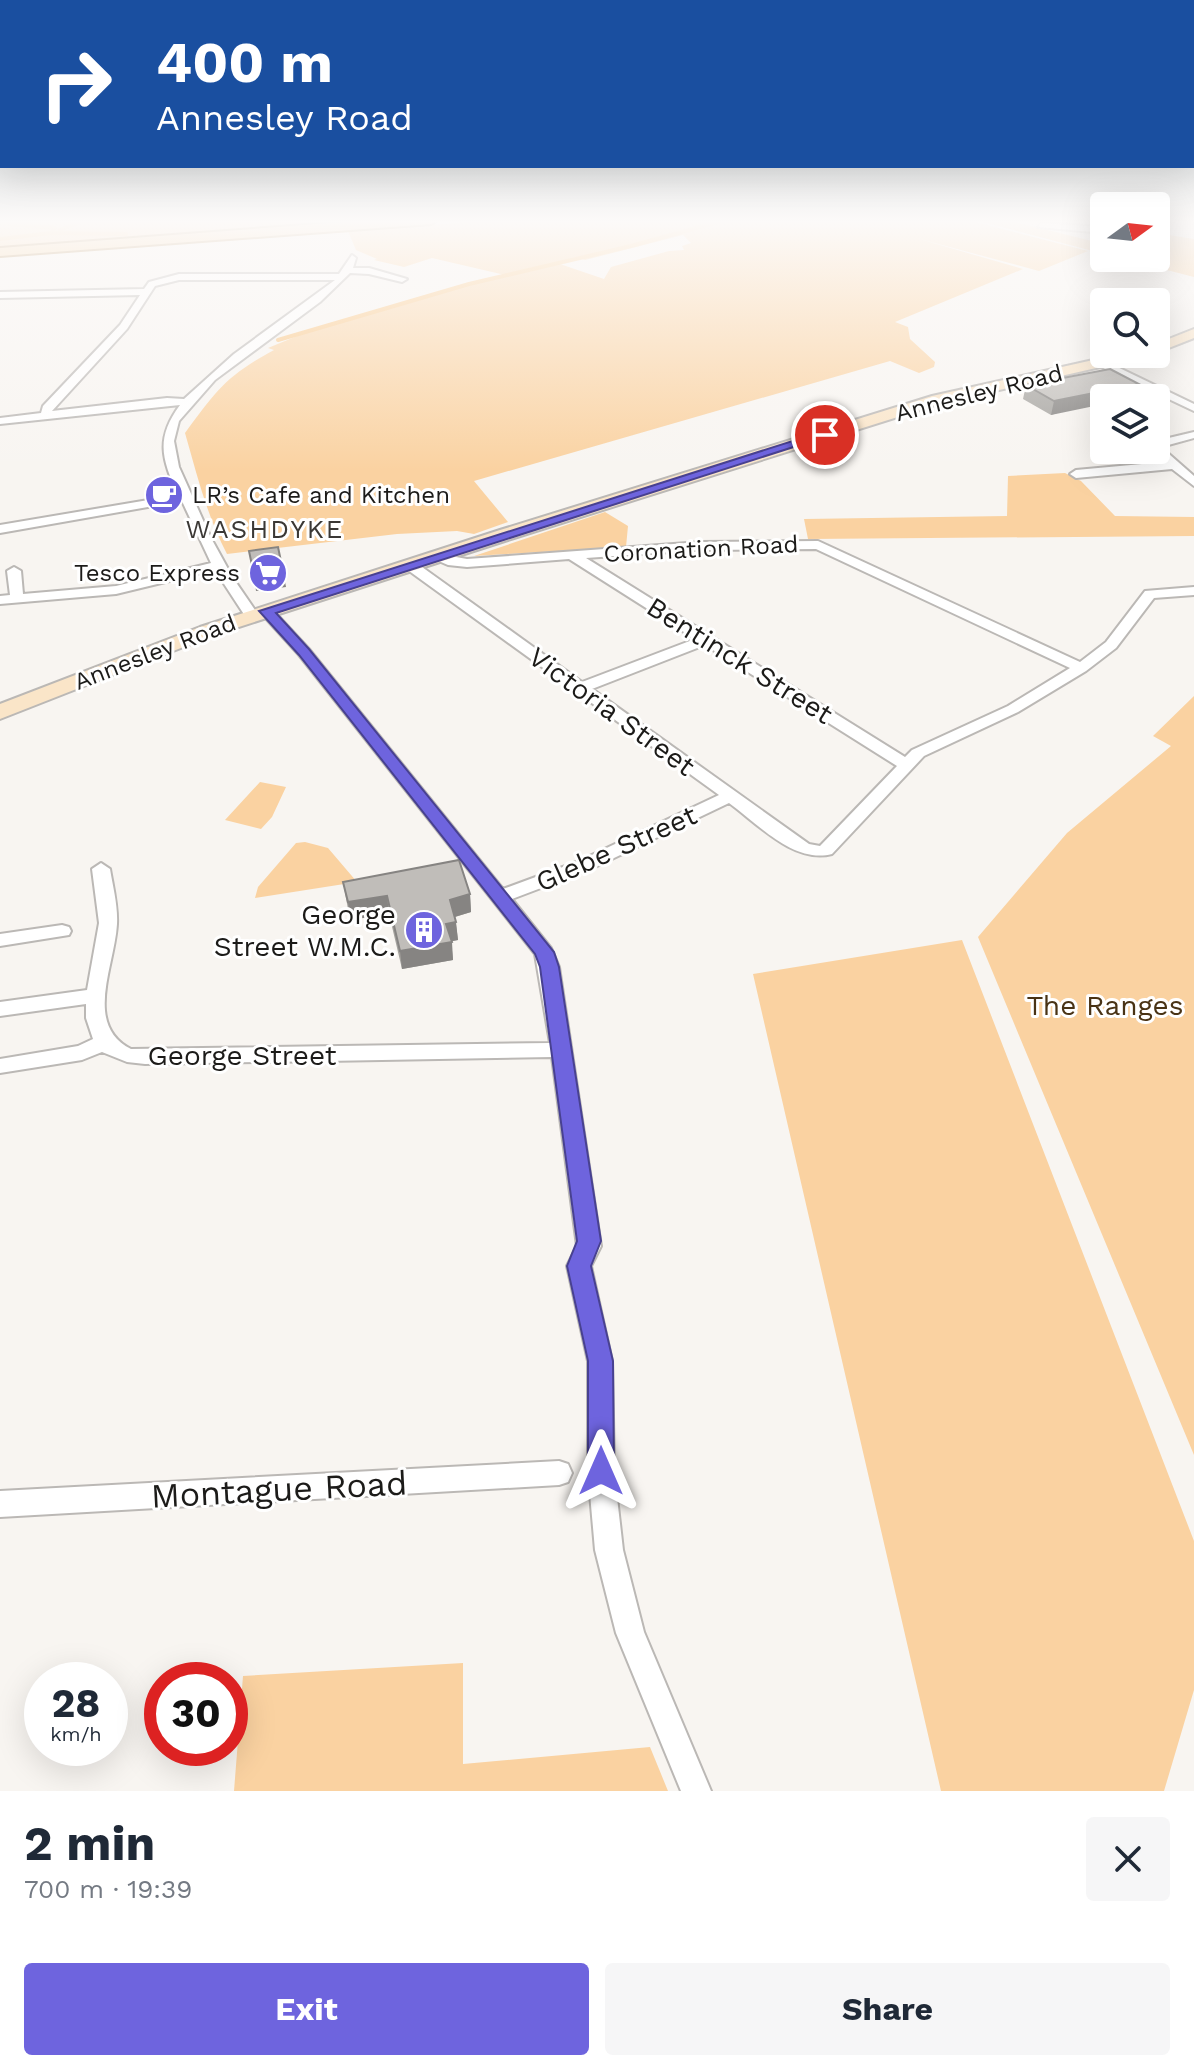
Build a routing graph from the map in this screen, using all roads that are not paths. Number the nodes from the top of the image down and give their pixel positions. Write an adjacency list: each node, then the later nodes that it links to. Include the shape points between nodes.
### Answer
1 (139, 304): 9 (street, via 124,327 47,408)
2 (311, 304): 7 (street, via 222,368)
3 (1193, 335): 4 (street)
4 (1170, 344)
5 (1090, 367): 19 (street, Annesley Road, via 938,399)
6 (1111, 368): 8 (street)
7 (189, 402): 9 (street); 17 (street, via 170,427 168,440)
8 (1194, 408)
9 (47, 416): 10 (street)
10 (0, 421)
11 (1194, 435): 12 (street)
12 (1170, 443)
13 (1170, 461): 14 (street)
14 (1174, 465): 15 (street); 16 (street)
15 (1076, 474)
16 (1194, 482)
17 (186, 497): 18 (street); 21 (street)
18 (0, 529)
19 (439, 556): 20 (street, Coronation Road, via 467,563); 22 (street, Annesley Road)
20 (573, 556): 28 (street, Bentinck Street); 29 (street, Coronation Road, via 701,546 818,545)
21 (219, 565): 25 (street, via 116,590); 27 (street)
22 (410, 565): 27 (street, Annesley Road); 30 (street, Victoria Street)
23 (14, 571): 25 (street)
24 (1194, 591): 29 (street, via 1150,594 1111,645)
25 (17, 599): 26 (street)
26 (0, 600)
27 (259, 614): 31 (street, Annesley Road); 35 (street, via 304,652)
28 (707, 639): 30 (street); 32 (street, Bentinck Street)
29 (1081, 668): 32 (street, via 1013,709 918,753)
30 (581, 688): 33 (street, Victoria Street)
31 (0, 712)
32 (907, 765): 33 (street, Victoria Street, via 826,850 815,852)
33 (730, 796): 35 (street, Glebe Street, via 585,865)
34 (101, 869): 38 (street, via 108,920)
35 (500, 897): 41 (street, via 544,952)
36 (62, 931): 37 (street)
37 (0, 940)
38 (95, 996): 39 (street); 40 (street, via 96,1025)
39 (0, 1009)
40 (104, 1042): 41 (street, George Street, via 121,1054 148,1057); 42 (street, via 68,1056)
41 (561, 1050): 45 (street, via 589,1246 579,1266 600,1361 601,1471 609,1550 630,1633)
42 (0, 1066)
43 (559, 1473): 44 (street, Montague Road)
44 (0, 1504)
45 (696, 1791)

